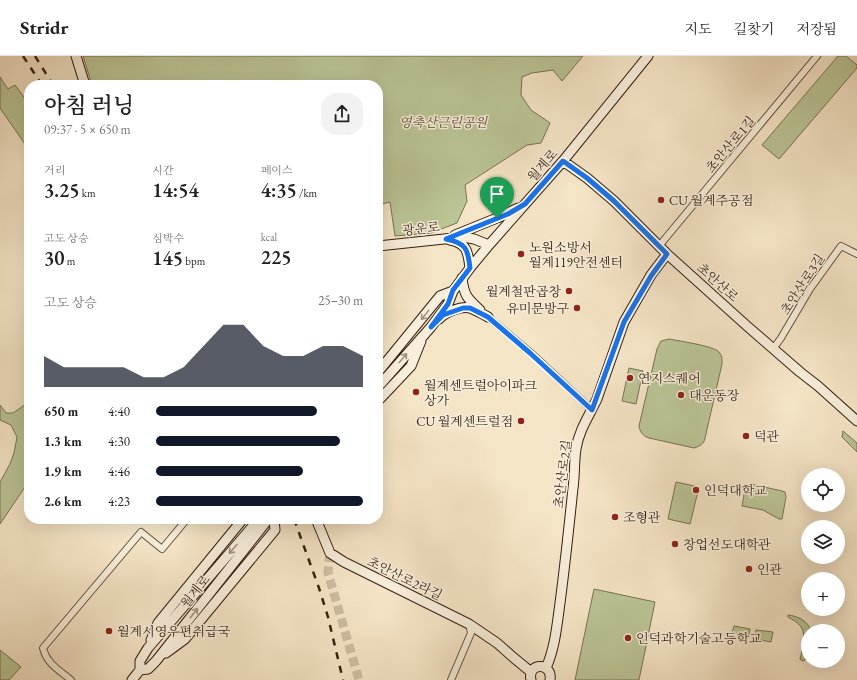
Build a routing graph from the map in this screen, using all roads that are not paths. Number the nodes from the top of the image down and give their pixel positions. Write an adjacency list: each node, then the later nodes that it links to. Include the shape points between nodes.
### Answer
1 (76, 56): 4 (street)
2 (648, 56): 5 (street, 월계로)
3 (817, 56): 10 (street, 초안산로1길)
4 (83, 80)
5 (563, 161): 6 (street, 월계로); 10 (street, 초안산로, via 614,201)
6 (525, 204): 7 (street, via 508,214); 9 (street, 월계로)
7 (446, 239): 8 (street, 광운로); 9 (street, 광운로, via 462,237); 13 (street, via 464,246)
8 (383, 245)
9 (489, 245): 13 (street, 월계로)
10 (659, 246): 11 (street, 초안산로)
11 (667, 254): 19 (street, 초안산로); 24 (street, 초안산로2길, via 624,322)
12 (857, 254): 19 (street, 초안산로3길, via 841,246 810,289)
13 (470, 268): 14 (street, 월계로)
14 (462, 278): 15 (street, 월계로); 16 (street, via 467,297)
15 (453, 290): 17 (street, 월계로, one-way to 17, via 440,296); 18 (street, 월계로, via 448,304)
16 (488, 317): 18 (street, via 470,308 463,308 443,315); 24 (street)
17 (415, 327): 20 (street); 21 (street, 월계로)
18 (427, 330): 22 (street, 월계로, one-way to 18); 23 (street, via 411,366)
19 (773, 349): 25 (street, 초안산로)
20 (383, 356)
21 (383, 366)
22 (383, 381)
23 (383, 396)
24 (592, 410): 35 (street, 초안산로2길, via 583,425 576,449 558,616 552,651)
25 (857, 421)
26 (183, 524): 38 (street, via 162,549 141,532 43,648 48,661)
27 (239, 524): 33 (street, via 158,624)
28 (262, 524): 33 (street, 월계로, one-way to 33)
29 (263, 524): 34 (street, 월계로, one-way to 29)
30 (270, 524): 34 (street, via 275,530 185,639)
31 (318, 524): 32 (street, 초안산로2라길, via 330,553)
32 (469, 624): 37 (street, 초안산로2라길, via 497,643); 40 (street, via 471,633)
33 (148, 648): 36 (street, 월계로, via 140,661)
34 (156, 660): 36 (street, 월계로, via 148,669)
35 (546, 668): 37 (street, via 534,668); 41 (street, via 551,675)
36 (140, 670): 39 (street, 월계로)
37 (531, 676)
38 (71, 680)
39 (132, 680)
40 (451, 680)
41 (550, 680)

